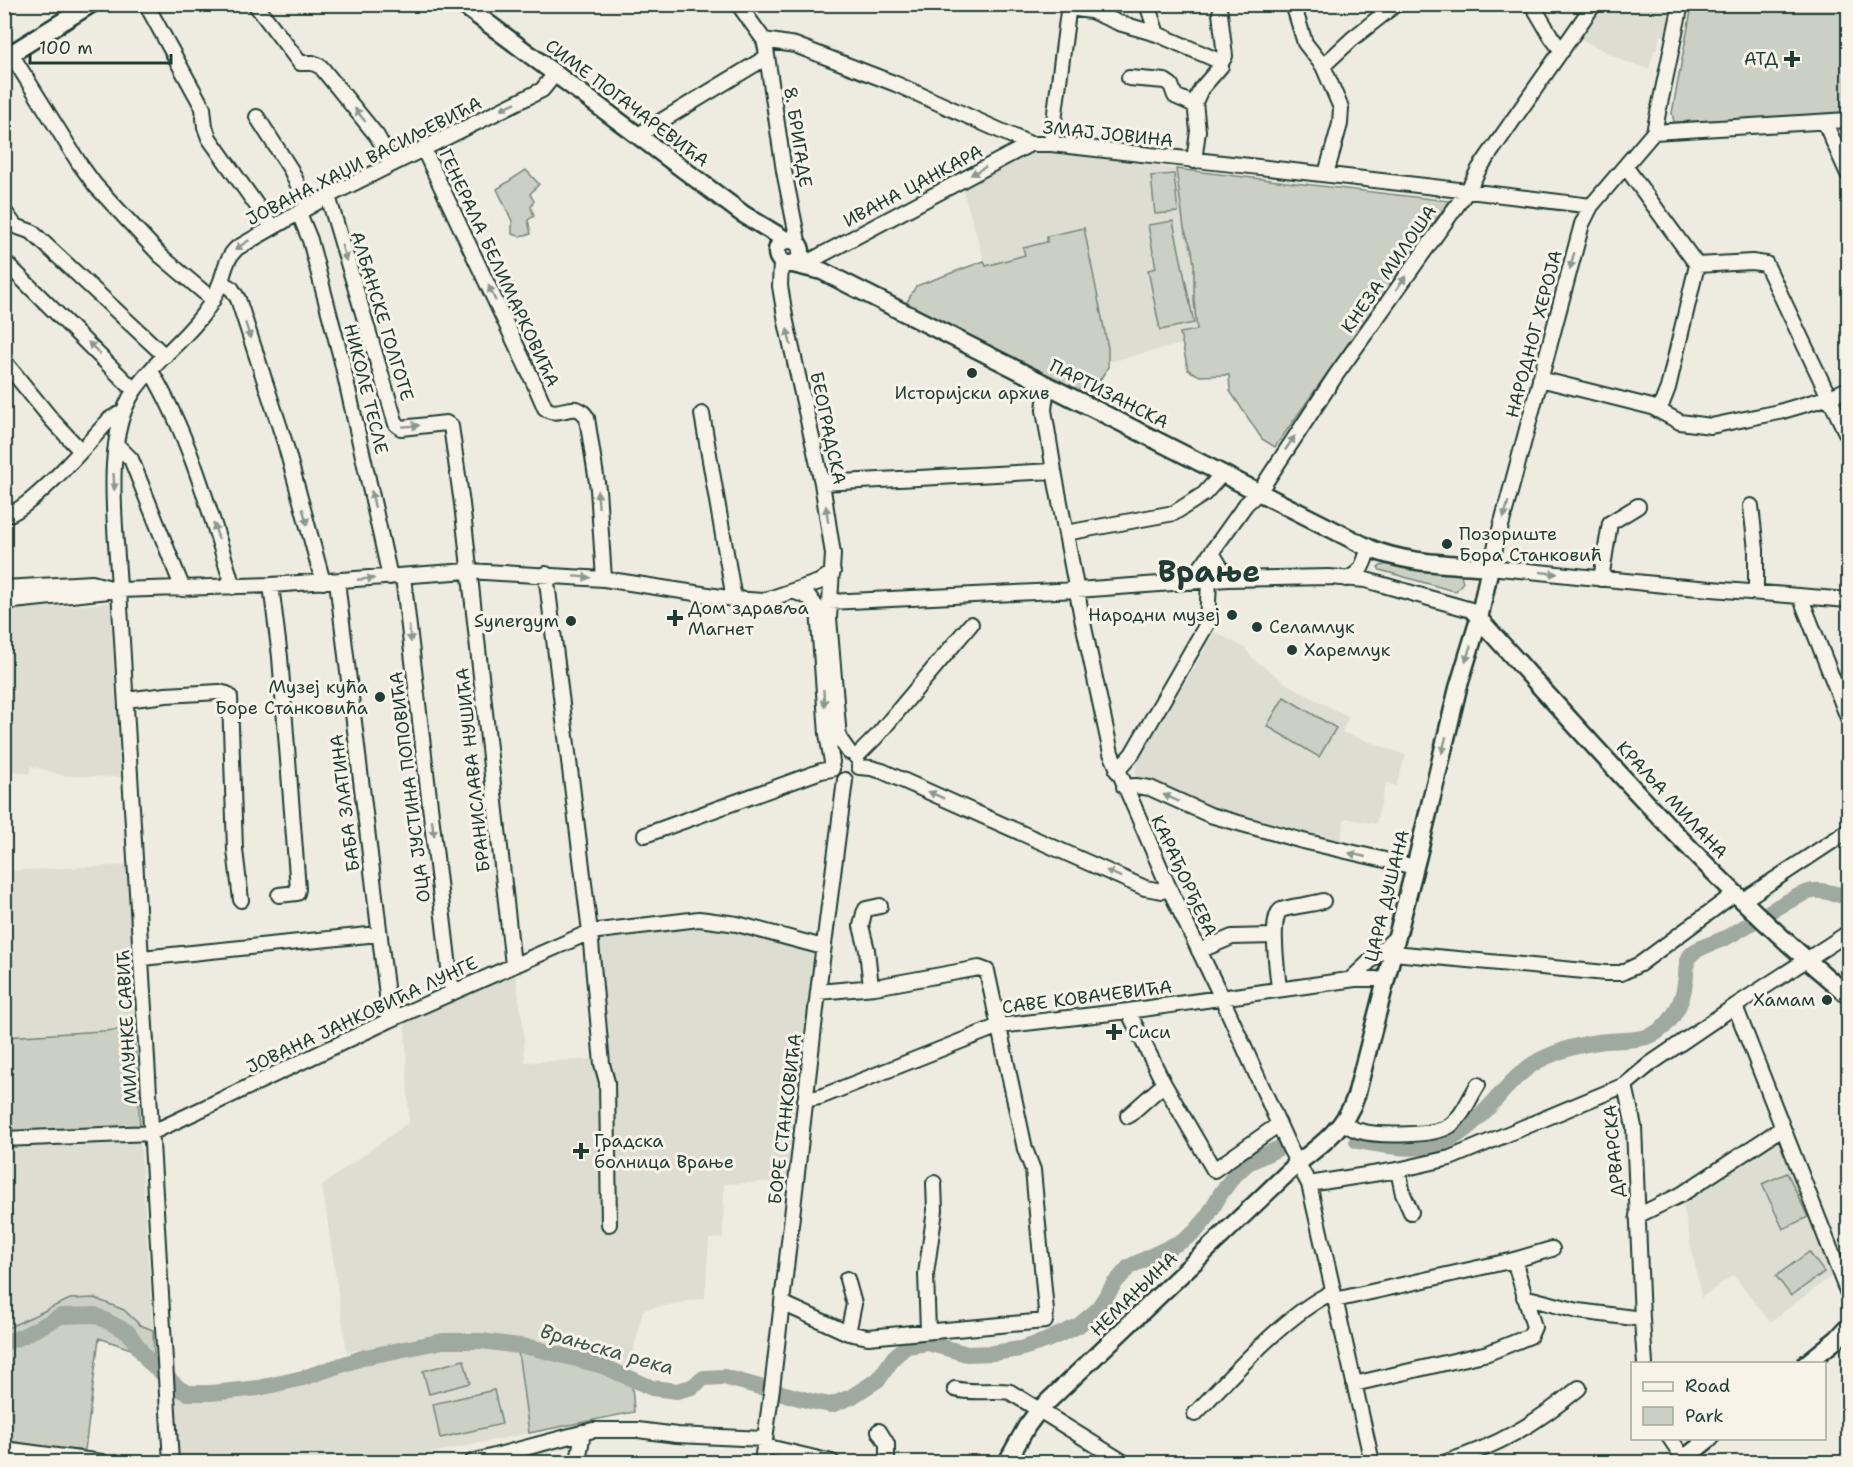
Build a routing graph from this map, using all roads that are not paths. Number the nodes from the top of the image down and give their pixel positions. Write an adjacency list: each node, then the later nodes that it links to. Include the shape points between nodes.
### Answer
1 (91, 4): 17 (main road)
2 (146, 4): 42 (street, via 203,108 209,138)
3 (255, 4): 33 (street, one-way to 3, via 377,136 321,67 300,63)
4 (462, 4): 21 (main road, СИМЕ ПОГАЧАРЕВИЋА)
5 (738, 4): 15 (street)
6 (1147, 4): 14 (street)
7 (1293, 4): 20 (street, via 1305,43)
8 (1396, 4): 20 (street)
9 (1532, 4): 16 (street)
10 (1594, 4): 16 (street, КНЕЗА МИЛОША)
11 (1681, 4): 27 (street)
12 (1069, 6): 14 (street); 30 (street)
13 (1220, 13): 19 (street, via 1225,56)
14 (1157, 34): 19 (street)
15 (764, 40): 18 (street, 8. БРИГАДЕ); 29 (street, ЗМАЈ ЈОВИНА, via 795,45 896,84)
16 (1562, 51): 37 (street, КНЕЗА МИЛОША)
17 (8, 56): 47 (street, via 95,185 161,256)
18 (767, 57): 28 (street); 43 (street, 8. БРИГАДЕ, via 797,232)
19 (1221, 63): 23 (street, via 1201,89)
20 (1323, 66): 35 (street, via 1342,117)
21 (555, 74): 28 (main road, СИМЕ ПОГАЧАРЕВИЋА); 31 (street, ЈОВАНА ХАЏИ ВАСИЉЕВИЋА, one-way to 31, via 542,90)
22 (1129, 78): 23 (street, via 1166,81 1175,96)
23 (1195, 105): 32 (street, via 1198,131)
24 (257, 117): 40 (street, НИКОЛЕ ТЕСЛЕ, via 291,170)
25 (1848, 120): 26 (street)
26 (1824, 123): 27 (street); 36 (street)
27 (1654, 132): 34 (street, НАРОДНОГ ХЕРОЈА)
28 (638, 135): 43 (main road, СИМЕ ПОГАЧАРЕВИЋА)
29 (1030, 144): 30 (street, ЗМАЈ ЈОВИНА); 43 (street, ИВАНА ЦАНКАРА, one-way to 43)
30 (1051, 144): 32 (street, ЗМАЈ ЈОВИНА)
31 (423, 148): 33 (street, ЈОВАНА ХАЏИ ВАСИЉЕВИЋА); 79 (street, ГЕНЕРАЛА БЕЛИМАРКОВИЋА, one-way to 31, via 598,489 587,418 581,410 552,412 544,408)
32 (1194, 161): 35 (street, ЗМАЈ ЈОВИНА)
33 (392, 163): 38 (street, ЈОВАНА ХАЏИ ВАСИЉЕВИЋА)
34 (1625, 166): 39 (street, НАРОДНОГ ХЕРОЈА); 45 (street)
35 (1326, 174): 37 (street, ЗМАЈ ЈОВИНА)
36 (1848, 174)
37 (1468, 190): 39 (street, ЗМАЈ ЈОВИНА); 65 (street, КНЕЗА МИЛОША, one-way to 37, via 1336,375)
38 (328, 196): 40 (street, ЈОВАНА ХАЏИ ВАСИЉЕВИЋА); 74 (street, АЛБАНСКЕ ГОЛГОТЕ, one-way to 74, via 396,424 401,428 446,423 451,426)
39 (1591, 206): 51 (street, НАРОДНОГ ХЕРОЈА, one-way to 51, via 1582,224)
40 (304, 210): 42 (street, ЈОВАНА ХАЏИ ВАСИЉЕВИЋА); 78 (street, НИКОЛЕ ТЕСЛЕ, one-way to 40)
41 (4, 211): 48 (street, via 15,226 32,232)
42 (272, 227): 46 (street, ЈОВАНА ХАЏИ ВАСИЉЕВИЋА, one-way to 46, via 232,252)
43 (795, 254): 52 (main road, ПАРТИЗАНСКА); 64 (street, БЕОГРАДСКА, one-way to 43, via 780,286)
44 (4, 261): 54 (street, one-way to 44)
45 (1697, 265): 55 (street, via 1766,264); 56 (street)
46 (221, 282): 47 (street, ЈОВАНА ХАЏИ ВАСИЉЕВИЋА); 83 (street, БАБА ЗЛАТИНА, one-way to 83, via 232,288 237,299)
47 (213, 300): 48 (street, ЈОВАНА ХАЏИ ВАСИЉЕВИЋА)
48 (165, 356): 50 (street, ЈОВАНА ХАЏИ ВАСИЉЕВИЋА)
49 (4, 362): 61 (street)
50 (151, 371): 54 (street, ЈОВАНА ХАЏИ ВАСИЉЕВИЋА); 87 (street, one-way to 50, via 183,437)
51 (1540, 380): 56 (street); 73 (street, НАРОДНОГ ХЕРОЈА, one-way to 73)
52 (1047, 385): 62 (street, КАРАЂОРЂЕВА, via 1044,410); 63 (main road, ПАРТИЗАНСКА)
53 (1848, 389): 55 (street)
54 (134, 390): 57 (street, ЈОВАНА ХАЏИ ВАСИЉЕВИЋА)
55 (1830, 397): 56 (street, via 1711,426 1680,423); 59 (street)
56 (1659, 411)
57 (123, 412): 60 (street, ЈОВАНА ХАЏИ ВАСИЉЕВИЋА); 61 (street, ЈОВАНА ХАЏИ ВАСИЉЕВИЋА, via 110,419)
58 (702, 414): 96 (street)
59 (1848, 437)
60 (116, 444): 72 (street, ЈОВАНА ХАЏИ ВАСИЉЕВИЋА, one-way to 72, via 113,463); 89 (street, via 131,459)
61 (81, 451): 68 (street, ЈОВАНА ХАЏИ ВАСИЉЕВИЋА, via 40,492)
62 (1054, 471): 64 (street); 69 (street, КАРАЂОРЂЕВА)
63 (1222, 474): 65 (main road, ПАРТИЗАНСКА); 69 (street, via 1204,494 1178,512)
64 (822, 483): 75 (street, БЕОГРАДСКА, one-way to 64)
65 (1259, 492): 70 (main road, ПАРТИЗАНСКА); 71 (street, КНЕЗА МИЛОША, via 1245,504)
66 (1638, 506): 81 (street, via 1610,523)
67 (1751, 506): 93 (street)
68 (9, 515)
69 (1066, 533): 91 (street, КАРАЂОРЂЕВА)
70 (1373, 550): 73 (main road, ПАРТИЗАНСКА, via 1413,559); 77 (street)
71 (1212, 553): 80 (street); 84 (street, КНЕЗА МИЛОША)
72 (118, 558): 85 (street, via 107,576); 90 (street, ЈОВАНА ХАЏИ ВАСИЉЕВИЋА)
73 (1491, 567): 81 (street, one-way to 81); 100 (main road, ЦАРА ДУШАНА)
74 (468, 571): 76 (street); 78 (street); 127 (street, БРАНИСЛАВА НУШИЋА)
75 (833, 572): 92 (street, via 819,582); 99 (street, БЕОГРАДСКА)
76 (546, 574): 79 (street, one-way to 79); 118 (street)
77 (1363, 575): 80 (street, via 1346,579); 100 (street, via 1471,610)
78 (397, 576): 83 (street, one-way to 78); 133 (street, ОЦА ЈУСТИНА ПОПОВИЋА, one-way to 133)
79 (604, 579): 96 (street)
80 (1227, 579): 82 (street)
81 (1601, 579): 93 (street)
82 (1209, 580): 84 (street); 106 (street, via 1207,624 1132,754)
83 (330, 581): 86 (street); 120 (street, БАБА ЗЛАТИНА)
84 (1191, 581): 91 (street)
85 (92, 583): 90 (street); 94 (street)
86 (271, 585): 87 (street); 113 (street, via 298,889 292,895)
87 (233, 587): 89 (street)
88 (4, 588): 94 (street)
89 (183, 589): 90 (street)
90 (119, 590): 94 (street); 102 (street, МИЛУНКЕ САВИЋ)
91 (1077, 590): 99 (street); 106 (street, КАРАЂОРЂЕВА)
92 (793, 591): 96 (street, via 763,601); 105 (street, one-way to 105, via 810,598 818,609 826,734)
93 (1756, 592): 95 (street)
94 (33, 593): 98 (street)
95 (1800, 596): 97 (street); 103 (street)
96 (734, 599)
97 (1848, 600)
98 (4, 602)
99 (829, 602): 104 (street, БЕОГРАДСКА, via 839,738)
100 (1479, 619): 111 (main road, ЦАРА ДУШАНА, one-way to 111); 114 (main road, КРАЉА МИЛАНА)
101 (971, 624): 104 (street)
102 (126, 700): 115 (street, via 219,692 230,697 235,850); 125 (street, МИЛУНКЕ САВИЋ)
103 (1848, 718)
104 (855, 759): 105 (street, via 837,754); 107 (street, via 856,775); 112 (street, one-way to 104, via 1145,888)
105 (832, 765): 107 (street, via 837,777); 110 (street)
106 (1117, 771): 108 (street, КАРАЂОРЂЕВА)
107 (845, 780): 123 (street, БОРЕ СТАНКОВИЋА)
108 (1124, 787): 111 (street, one-way to 108, via 1210,815 1150,788); 112 (street, КАРАЂОРЂЕВА)
109 (1848, 831): 114 (street)
110 (645, 835)
111 (1414, 867): 122 (main road, ЦАРА ДУШАНА)
112 (1169, 888): 124 (street, КАРАЂОРЂЕВА)
113 (279, 895)
114 (1738, 898): 122 (street, via 1621,973); 126 (main road, КРАЉА МИЛАНА)
115 (241, 900)
116 (1323, 901): 121 (street, via 1278,912)
117 (880, 906): 130 (street, via 866,909 862,920)
118 (590, 932): 123 (street, ЈОВАНА ЈАНКОВИЋА ЛУНГЕ, via 699,919 745,926); 127 (street, ЈОВАНА ЈАНКОВИЋА ЛУНГЕ); 156 (street, via 607,1082)
119 (1848, 933): 126 (street, ДРВАРСКА)
120 (378, 934): 125 (street); 138 (street, БАБА ЗЛАТИНА)
121 (1274, 936): 124 (street, via 1232,937); 131 (street)
122 (1395, 945): 128 (street); 129 (main road, ЦАРА ДУШАНА)
123 (823, 947): 132 (street, БОРЕ СТАНКОВИЋА)
124 (1199, 951): 135 (street, КАРАЂОРЂЕВА)
125 (142, 958): 148 (street, МИЛУНКЕ САВИЋ)
126 (1807, 961): 134 (main road, КРАЉА МИЛАНА); 136 (street, ДРВАРСКА)
127 (513, 965): 133 (street, ЈОВАНА ЈАНКОВИЋА ЛУНГЕ)
128 (1351, 979): 129 (street, САВЕ КОВАЧЕВИЋА); 131 (street, САВЕ КОВАЧЕВИЋА)
129 (1386, 981): 146 (main road, ЦАРА ДУШАНА, via 1353,1107)
130 (871, 987): 132 (street); 139 (street, via 983,969 987,971)
131 (1279, 989): 135 (street, САВЕ КОВАЧЕВИЋА)
132 (818, 992): 143 (street, БОРЕ СТАНКОВИЋА)
133 (452, 993): 138 (street, ЈОВАНА ЈАНКОВИЋА ЛУНГЕ)
134 (1848, 995)
135 (1222, 998): 137 (street, САВЕ КОВАЧЕВИЋА); 145 (street, КАРАЂОРЂЕВА)
136 (1735, 1006): 142 (street, ДРВАРСКА); 147 (street)
137 (1128, 1011): 139 (street, САВЕ КОВАЧЕВИЋА); 140 (street)
138 (390, 1020): 148 (street, ЈОВАНА ЈАНКОВИЋА ЛУНГЕ)
139 (999, 1026): 143 (street, САВЕ КОВАЧЕВИЋА); 166 (street, via 1033,1170 1045,1321)
140 (1164, 1084): 144 (street); 145 (street, via 1214,1170)
141 (1478, 1085): 146 (street, via 1466,1109 1441,1131 1372,1133)
142 (1625, 1085): 151 (street, via 1450,1158); 155 (street, ДРВАРСКА, via 1634,1127)
143 (805, 1100): 163 (street, БОРЕ СТАНКОВИЋА)
144 (1128, 1116)
145 (1279, 1124): 150 (street, КАРАЂОРЂЕВА)
146 (1343, 1124): 150 (main road, ЦАРА ДУШАНА)
147 (1782, 1128): 155 (street, via 1682,1194); 160 (street)
148 (151, 1133): 149 (street); 183 (street, МИЛУНКЕ САВИЋ)
149 (4, 1139)
150 (1299, 1162): 153 (street, КАРАЂОРЂЕВА); 173 (main road, НЕМАЊИНА)
151 (1398, 1170): 153 (street); 154 (street, via 1402,1194)
152 (934, 1183): 166 (street, via 935,1210 926,1274)
153 (1309, 1184): 161 (street, КАРАЂОРЂЕВА)
154 (1411, 1212)
155 (1637, 1216): 164 (street, ДРВАРСКА)
156 (609, 1224)
157 (1552, 1249): 158 (street)
158 (1514, 1260): 161 (street); 162 (street)
159 (847, 1279): 167 (street, via 854,1304)
160 (1848, 1294)
161 (1334, 1296): 170 (street, КАРАЂОРЂЕВА); 174 (street, via 1309,1306 1268,1340)
162 (1524, 1297): 164 (street, via 1578,1311); 170 (street, via 1534,1327 1523,1340 1471,1358)
163 (782, 1303): 167 (street); 179 (street, БОРЕ СТАНКОВИЋА)
164 (1641, 1319): 168 (street, ДРВАРСКА)
165 (1848, 1327): 169 (main road)
166 (928, 1331): 167 (street, via 868,1337)
167 (848, 1333)
168 (1645, 1362)
169 (1809, 1362)
170 (1354, 1384): 191 (street, КАРАЂОРЂЕВА)
171 (1579, 1388): 192 (street, via 1522,1430 1492,1446)
172 (955, 1389): 173 (street, via 1010,1392)
173 (1039, 1410): 189 (main road, НЕМАЊИНА); 190 (street)
174 (1195, 1414)
175 (879, 1431): 188 (street, via 887,1444)
176 (583, 1432): 179 (street, via 615,1429); 184 (street); 185 (street)
177 (1671, 1440): 181 (street)
178 (1708, 1440): 181 (main road)
179 (764, 1443): 186 (street, БОРЕ СТАНКОВИЋА); 187 (street)
180 (4, 1449): 182 (street)
181 (1682, 1461)
182 (102, 1462)
183 (171, 1462)
184 (472, 1462)
185 (578, 1462)
186 (762, 1462)
187 (832, 1462)
188 (887, 1462)
189 (1007, 1462)
190 (1123, 1462)
191 (1372, 1462)
192 (1446, 1462)

